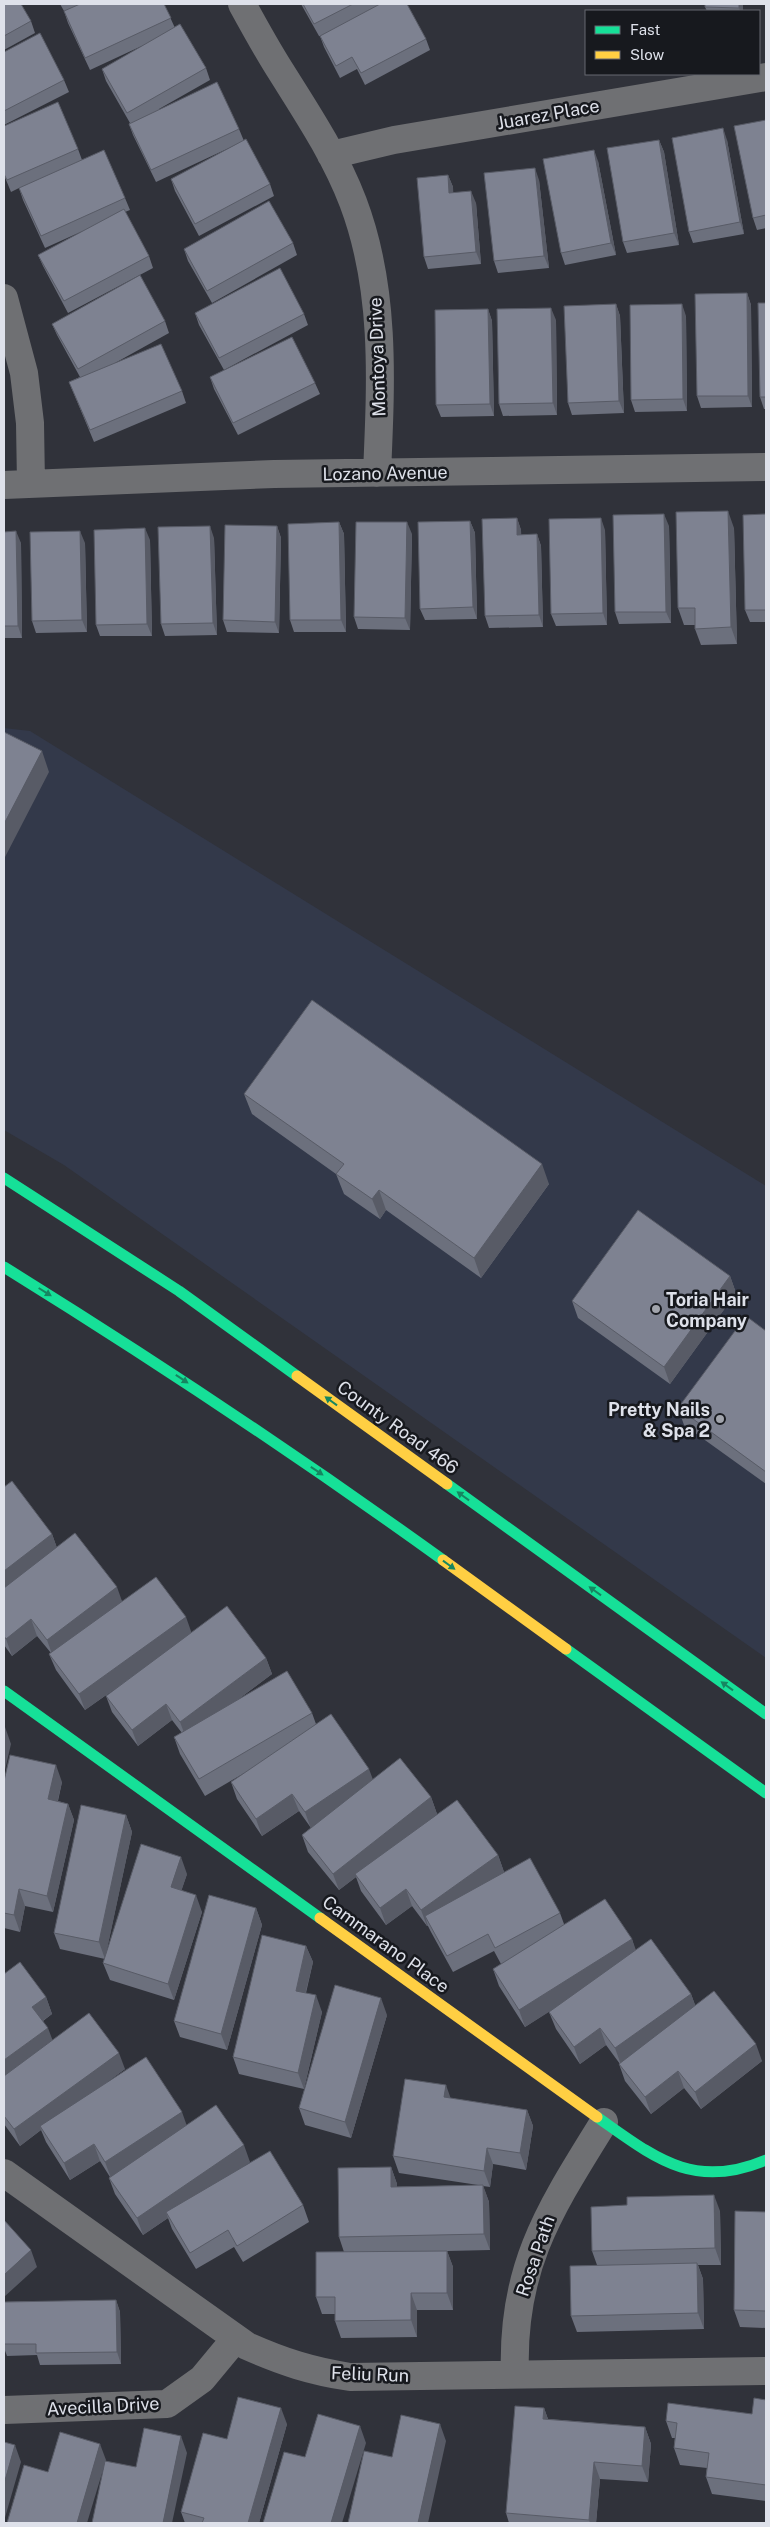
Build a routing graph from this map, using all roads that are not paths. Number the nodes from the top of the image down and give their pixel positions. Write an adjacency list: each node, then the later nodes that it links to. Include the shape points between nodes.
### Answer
1 (242, 4): 3 (street, Montoya Drive)
2 (766, 77): 3 (street, Juarez Place, via 394,140)
3 (331, 156): 6 (street, Montoya Drive, via 353,202 378,302)
4 (4, 298): 7 (street, via 24,373 30,423)
5 (766, 467): 6 (street, Lozano Avenue)
6 (377, 473): 7 (street, Lozano Avenue)
7 (31, 484): 8 (street, Lozano Avenue)
8 (4, 485)
9 (4, 1178): 12 (main road, County Road 466, one-way to 9, via 179,1291)
10 (4, 1266): 13 (main road, one-way to 13, via 148,1356 351,1494)
11 (4, 1691): 14 (main road, Cammarano Place)
12 (766, 1714)
13 (766, 1793)
14 (604, 2122): 15 (main road, Cammarano Place, via 652,2156 692,2171 732,2171); 19 (street, Rosa Path, via 556,2200 536,2242 519,2305)
15 (766, 2160)
16 (4, 2172): 17 (street, Feliu Run)
17 (236, 2338): 19 (street, Feliu Run, via 285,2363 335,2375); 20 (street, Avecilla Drive, via 202,2379 167,2404)
18 (766, 2371): 19 (street, Feliu Run)
19 (514, 2374)
20 (4, 2410)

